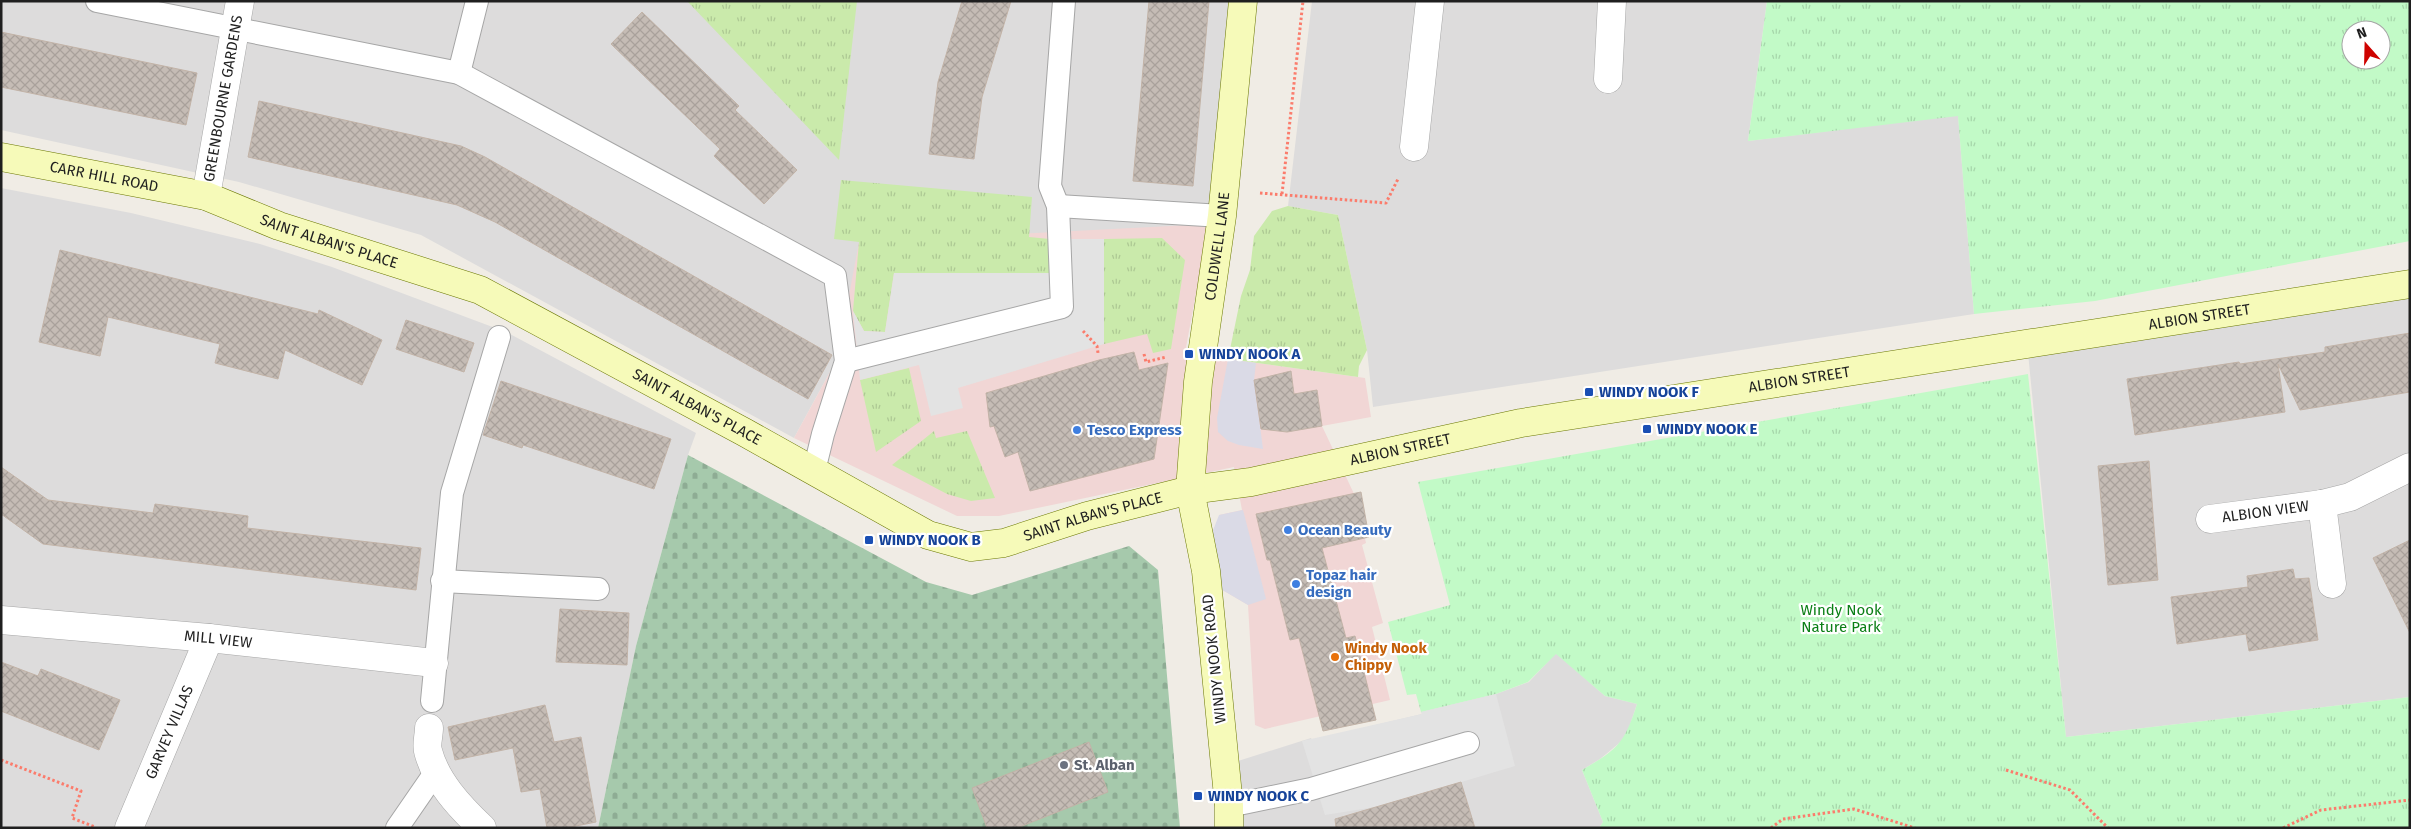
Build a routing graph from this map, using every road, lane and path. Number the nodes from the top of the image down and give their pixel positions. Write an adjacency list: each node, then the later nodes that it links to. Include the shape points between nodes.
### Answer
1 (97, 1): 9 (lane)
2 (240, 1): 9 (street, GREENBOURNE GARDENS)
3 (477, 1): 10 (lane)
4 (1064, 1): 17 (lane, via 1050,186)
5 (1243, 1): 14 (street, COLDWELL LANE)
6 (1304, 1): 15 (path)
7 (1430, 1): 12 (street)
8 (1612, 1): 11 (street)
9 (234, 30): 10 (lane); 16 (street, GREENBOURNE GARDENS)
10 (459, 73): 23 (lane, via 835,276)
11 (1608, 79)
12 (1414, 147): 15 (path, via 1386,204)
13 (1, 158): 16 (street, CARR HILL ROAD)
14 (1225, 190): 15 (path); 18 (street, COLDWELL LANE)
15 (1282, 194)
16 (206, 196): 25 (street, SAINT ALBAN'S PLACE, via 280,226 480,290)
17 (1058, 206): 18 (lane); 23 (lane, via 1062,307)
18 (1222, 216): 26 (street, COLDWELL LANE, via 1198,382)
19 (2410, 284): 26 (street, ALBION STREET, via 1520,423 1251,482)
20 (499, 337): 29 (lane, via 452,493)
21 (1144, 354): 22 (path, via 1146,362)
22 (1170, 356)
23 (846, 361): 25 (lane)
24 (2410, 467): 27 (street, ALBION VIEW, via 2350,498)
25 (814, 471): 26 (street, SAINT ALBAN'S PLACE, via 928,536 971,547 1004,543 1087,516)
26 (1190, 490): 42 (street, WINDY NOOK ROAD, via 1206,571)
27 (2322, 504): 28 (street, ALBION VIEW); 30 (street, ALBION VIEW)
28 (2210, 519)
29 (442, 581): 31 (lane); 34 (lane)
30 (2332, 584)
31 (598, 589)
32 (1, 620): 33 (street, MILL VIEW)
33 (209, 638): 34 (street, MILL VIEW); 44 (street, GARVEY VILLAS)
34 (434, 663): 35 (lane)
35 (432, 701)
36 (429, 728): 39 (street, via 427,750)
37 (1468, 743): 42 (lane)
38 (1, 760): 43 (path, via 81,791 72,818)
39 (437, 770): 45 (lane); 46 (street, via 454,801)
40 (2006, 770): 49 (path, via 2070,790)
41 (2410, 800): 50 (path, via 2322,810)
42 (1229, 817)
43 (97, 828)
44 (129, 828)
45 (397, 828)
46 (482, 828)
47 (1771, 828): 48 (path, via 1783,818 1854,808)
48 (1915, 828)
49 (2108, 828)
50 (2283, 828)

